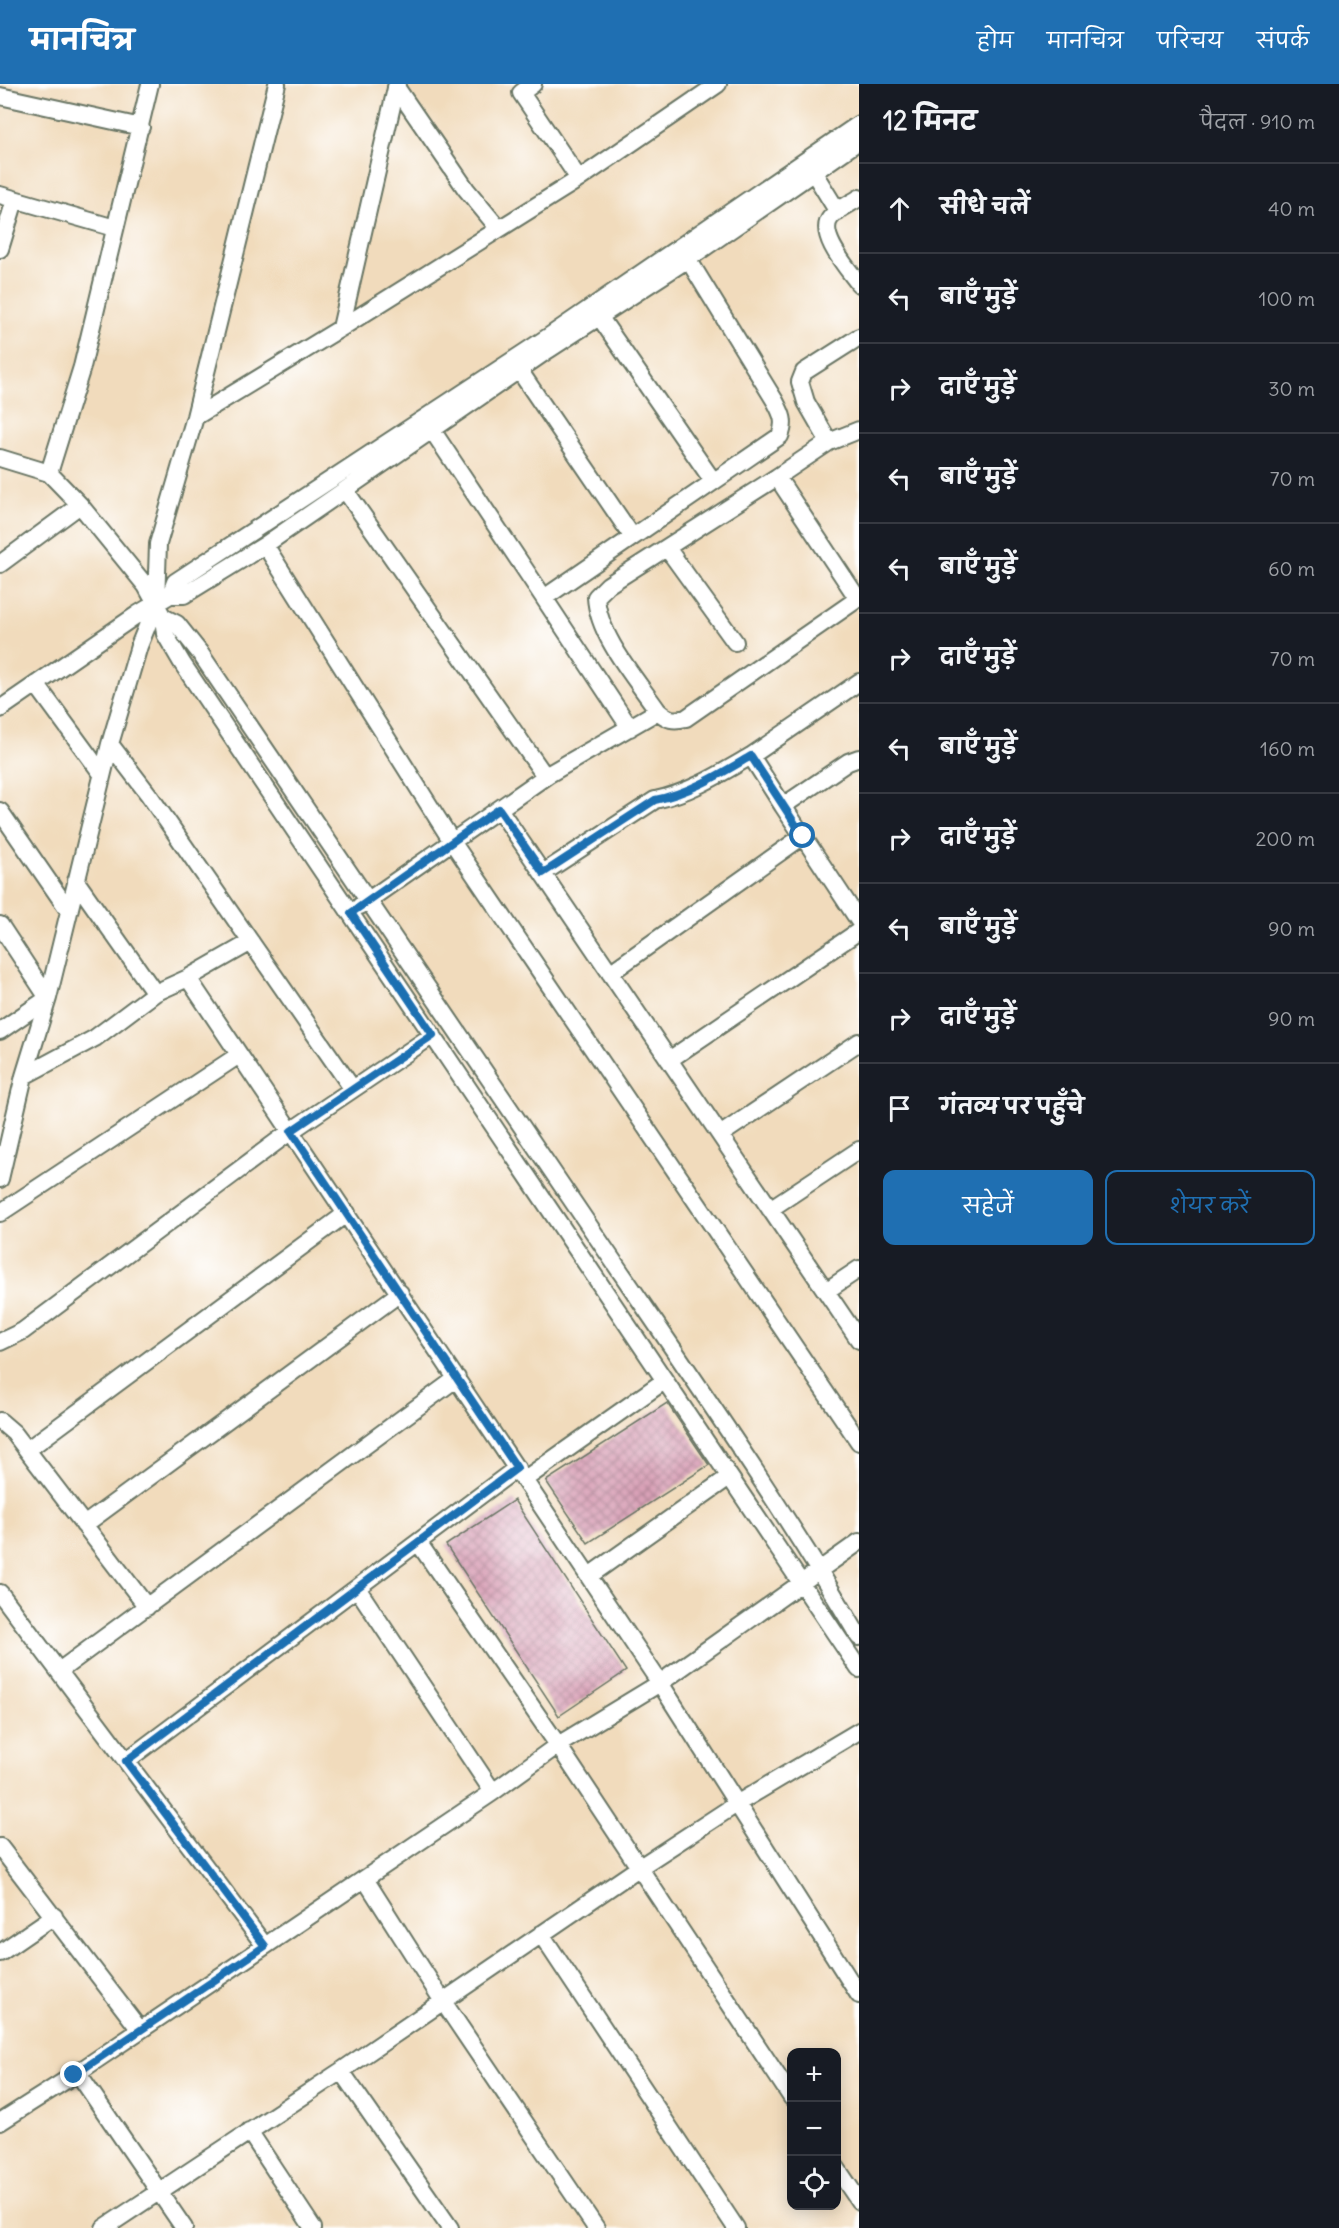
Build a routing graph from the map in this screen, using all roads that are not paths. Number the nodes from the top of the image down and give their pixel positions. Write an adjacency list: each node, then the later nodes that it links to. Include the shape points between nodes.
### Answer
1 (150, 84): 8 (street)
2 (277, 84): 24 (street)
3 (718, 84): 11 (street)
4 (397, 85): 16 (street, via 466,189); 21 (street)
5 (523, 87): 11 (street)
6 (0, 96): 8 (street)
7 (859, 124): 10 (street)
8 (141, 127): 15 (street)
9 (859, 141): 10 (street)
10 (804, 173): 14 (street); 18 (street); 20 (street)
11 (579, 179): 16 (street)
12 (7, 197): 15 (street); 17 (street)
13 (859, 198): 14 (street)
14 (838, 212): 19 (street, via 827,226 828,239)
15 (115, 228): 29 (street, via 82,367)
16 (499, 229): 21 (street)
17 (0, 249)
18 (688, 260): 20 (street); 31 (street, via 783,416 780,436)
19 (859, 284)
20 (596, 312): 23 (street); 25 (street); 31 (street)
21 (341, 328): 24 (street)
22 (859, 337): 27 (street, via 804,372 800,382 806,402)
23 (519, 370): 25 (street); 34 (street)
24 (195, 417): 40 (street, via 158,544)
25 (428, 424): 32 (street); 38 (street); 40 (street, via 176,582)
26 (859, 430): 27 (street)
27 (829, 442): 30 (street)
28 (0, 458): 29 (street)
29 (49, 473): 33 (street)
30 (777, 477): 36 (street); 39 (street)
31 (713, 481): 34 (street)
32 (345, 490): 35 (street); 51 (street)
33 (80, 505): 37 (street); 40 (street)
34 (632, 536): 38 (street)
35 (265, 545): 40 (street); 56 (street)
36 (666, 548): 41 (street); 45 (street, via 596,597 604,632)
37 (0, 564)
38 (544, 598): 46 (street)
39 (858, 598): 45 (street, via 686,718 667,719)
40 (163, 605): 43 (street, via 111,632); 47 (street, via 139,646); 59 (street); 61 (street, via 165,634 182,663)
41 (735, 642)
42 (859, 682): 48 (street)
43 (36, 684): 44 (street); 50 (street)
44 (0, 709)
45 (658, 711): 46 (street)
46 (630, 728): 51 (street)
47 (110, 744): 50 (street); 65 (street)
48 (751, 756): 52 (street); 57 (street, via 676,796 655,800)
49 (859, 758): 52 (street)
50 (102, 774): 58 (street)
51 (545, 776): 53 (street)
52 (783, 806): 55 (street)
53 (499, 809): 56 (street); 57 (street)
54 (0, 811): 60 (street)
55 (803, 836): 62 (street); 66 (street)
56 (453, 843): 59 (street); 92 (street)
57 (543, 873): 66 (street)
58 (76, 881): 60 (street); 68 (street)
59 (369, 900): 61 (street); 99 (street)
60 (69, 911): 69 (street)
61 (351, 913): 71 (street)
62 (859, 921)
63 (0, 925): 69 (street)
64 (859, 931): 74 (street)
65 (251, 942): 67 (street); 76 (street)
66 (610, 973): 74 (street)
67 (188, 978): 68 (street); 73 (street)
68 (155, 993): 75 (street, via 95,1038)
69 (48, 998): 70 (street); 75 (street)
70 (0, 1031)
71 (433, 1035): 76 (street); 90 (street)
72 (859, 1042): 78 (street)
73 (239, 1055): 77 (street); 82 (street)
74 (669, 1059): 78 (street)
75 (24, 1076): 80 (street)
76 (352, 1088): 77 (street)
77 (291, 1131): 83 (street); 88 (street, via 23,1331)
78 (720, 1135): 81 (street)
79 (859, 1150): 81 (street)
80 (0, 1179)
81 (770, 1209): 85 (street)
82 (0, 1213)
83 (347, 1213): 86 (street); 93 (street)
84 (859, 1269): 85 (street)
85 (826, 1292): 87 (street)
86 (400, 1293): 89 (street); 96 (street)
87 (859, 1340)
88 (0, 1342)
89 (457, 1378): 94 (street); 104 (street)
90 (664, 1381): 94 (street); 95 (street)
91 (0, 1421): 93 (street)
92 (859, 1442)
93 (27, 1450): 96 (street)
94 (521, 1474): 97 (street); 100 (street)
95 (729, 1477): 100 (street); 101 (street)
96 (84, 1525): 104 (street)
97 (418, 1542): 102 (street); 110 (street)
98 (859, 1542): 99 (street)
99 (820, 1571): 101 (street); 105 (street)
100 (589, 1576): 108 (street)
101 (801, 1584): 106 (street); 108 (street)
102 (357, 1588): 111 (street); 112 (street)
103 (0, 1593): 107 (street)
104 (147, 1606): 107 (street)
105 (859, 1637)
106 (859, 1669)
107 (59, 1671): 111 (street)
108 (660, 1683): 110 (street); 113 (street)
109 (859, 1731): 113 (street)
110 (558, 1745): 112 (street); 115 (street)
111 (126, 1761): 119 (street)
112 (493, 1792): 116 (street)
113 (738, 1803): 115 (street); 121 (street)
114 (0, 1847): 117 (street)
115 (640, 1868): 118 (street); 126 (street)
116 (365, 1879): 119 (street); 122 (street)
117 (54, 1916): 120 (street); 123 (street)
118 (540, 1934): 122 (street); 137 (street)
119 (265, 1946): 123 (street)
120 (0, 1953)
121 (859, 1995)
122 (442, 2000): 124 (street); 136 (street)
123 (140, 2030): 125 (street)
124 (341, 2071): 128 (street); 135 (street)
125 (78, 2073): 127 (street); 130 (street)
126 (787, 2090)
127 (0, 2122)
128 (249, 2131): 130 (street); 134 (street)
129 (841, 2173): 131 (street)
130 (159, 2191): 132 (street); 133 (street)
131 (859, 2201)
132 (104, 2228)
133 (184, 2228)
134 (313, 2228)
135 (450, 2228)
136 (596, 2228)
137 (736, 2228)

